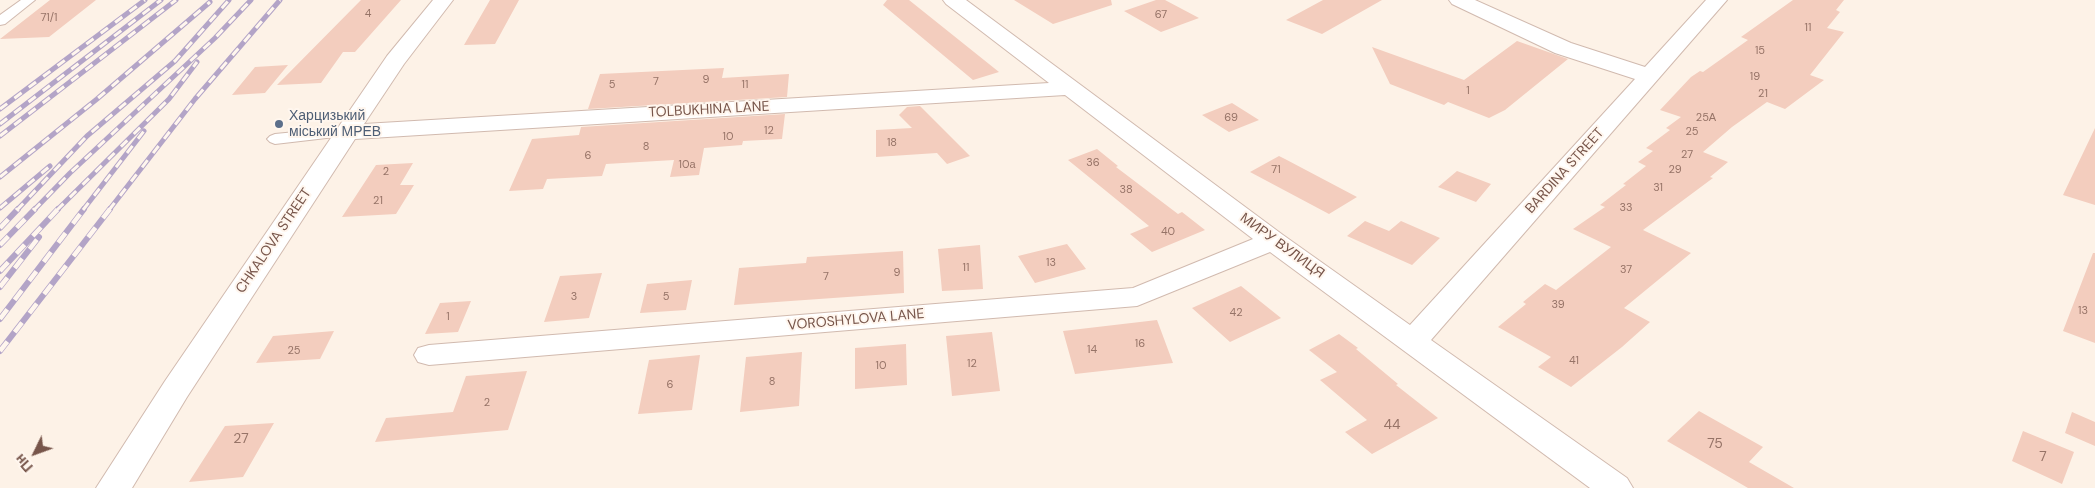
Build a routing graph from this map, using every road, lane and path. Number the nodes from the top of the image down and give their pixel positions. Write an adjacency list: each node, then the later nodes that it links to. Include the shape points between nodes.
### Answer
1 (29, 0): 6 (lane)
2 (443, 0): 9 (street, CHKALOVA STREET, via 395,61)
3 (953, 0): 8 (street, МИРУ ВУЛИЦЯ)
4 (1459, 0): 7 (street, via 1563,48)
5 (1717, 0): 7 (street, BARDINA STREET)
6 (0, 21)
7 (1649, 76): 12 (street, BARDINA STREET)
8 (1072, 88): 9 (street, TOLBUKHINA LANE); 11 (street, МИРУ ВУЛИЦЯ)
9 (347, 132): 10 (lane); 14 (street, CHKALOVA STREET)
10 (275, 139)
11 (1273, 241): 12 (street, МИРУ ВУЛИЦЯ); 13 (street, VOROSHYLOVA LANE, via 1137,297)
12 (1414, 342): 15 (street, МИРУ ВУЛИЦЯ)
13 (429, 355)
14 (114, 488)
15 (1615, 488)

